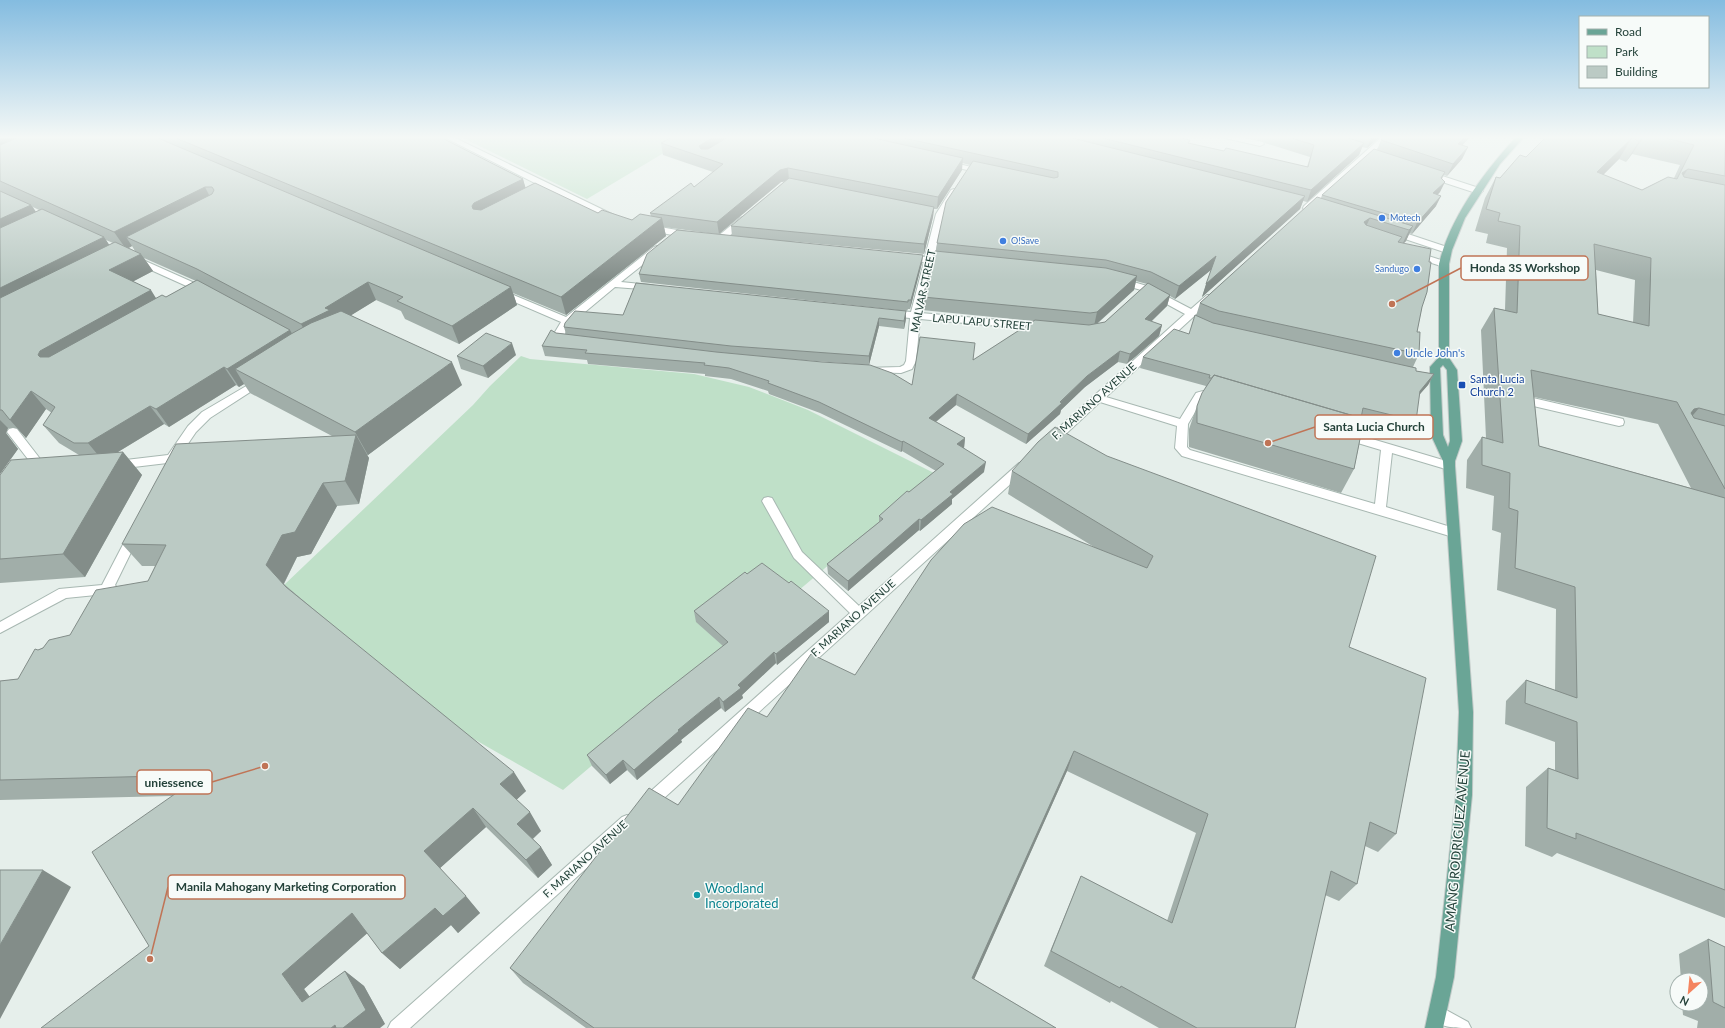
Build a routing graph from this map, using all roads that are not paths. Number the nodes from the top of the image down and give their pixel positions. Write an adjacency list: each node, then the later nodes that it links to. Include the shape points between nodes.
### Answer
1 (545, 184): 6 (street)
2 (958, 184): 21 (street, MALVAR STREET, via 936,214)
3 (1334, 184): 9 (street)
4 (1458, 184): 7 (street)
5 (1484, 184): 7 (main road, AMANG RODRIGUEZ AVENUE)
6 (553, 188): 8 (street); 11 (street)
7 (1479, 191): 17 (main road, AMANG RODRIGUEZ AVENUE, via 1461,218)
8 (539, 195)
9 (1306, 209)
10 (750, 214): 16 (street, via 717,238)
11 (619, 219)
12 (641, 227): 14 (street)
13 (1387, 230): 17 (street)
14 (676, 234): 15 (street); 25 (street)
15 (698, 236)
16 (736, 240)
17 (1447, 250): 23 (main road, AMANG RODRIGUEZ AVENUE)
18 (1404, 251): 23 (street)
19 (134, 252): 31 (street, via 127,255 207,292)
20 (898, 257): 21 (street)
21 (929, 260): 22 (street); 33 (street, MALVAR STREET)
22 (961, 264)
23 (1444, 264): 38 (main road, AMANG RODRIGUEZ AVENUE)
24 (1111, 279): 27 (street)
25 (613, 284): 28 (street); 35 (street)
26 (490, 288): 35 (street)
27 (1144, 288): 30 (street); 34 (street)
28 (660, 289)
29 (1219, 289): 34 (street, F. MARIANO AVENUE)
30 (1135, 295)
31 (190, 298)
32 (877, 312): 33 (street, LAPU LAPU STREET)
33 (916, 316): 36 (street, LAPU LAPU STREET); 39 (street, MALVAR STREET, via 908,368)
34 (1190, 319): 41 (street, F. MARIANO AVENUE)
35 (567, 321): 37 (street, via 559,332 560,339)
36 (1056, 328)
37 (580, 342)
38 (1444, 358): 51 (main road, AMANG RODRIGUEZ AVENUE, via 1452,370 1456,441); 51 (main road, AMANG RODRIGUEZ AVENUE, via 1435,368 1431,379 1438,435)
39 (856, 370)
40 (271, 373): 50 (street, via 206,415 192,429)
41 (1098, 398): 45 (street); 62 (street, F. MARIANO AVENUE)
42 (1228, 400): 45 (street, via 1206,393 1200,395)
43 (1533, 402): 44 (street)
44 (1619, 422)
45 (1183, 424): 56 (street, via 1181,448 1186,453)
46 (13, 432): 52 (street, via 38,464)
47 (1334, 432): 48 (street)
48 (1387, 448): 51 (street); 56 (street)
49 (194, 457): 50 (street)
50 (171, 458): 53 (street); 54 (street)
51 (1449, 464): 58 (main road, AMANG RODRIGUEZ AVENUE)
52 (62, 465)
53 (109, 466)
54 (165, 472)
55 (768, 500): 62 (street, via 798,555)
56 (1380, 510): 58 (street)
57 (138, 527): 60 (street)
58 (1453, 532): 64 (main road, AMANG RODRIGUEZ AVENUE, via 1466,712 1464,788 1445,977)
59 (128, 588): 60 (street)
60 (107, 589): 61 (street); 63 (street, via 64,593)
61 (95, 610)
62 (858, 614): 65 (street, F. MARIANO AVENUE)
63 (0, 628)
64 (1436, 1021): 66 (street)
65 (397, 1028)
66 (1462, 1028)

